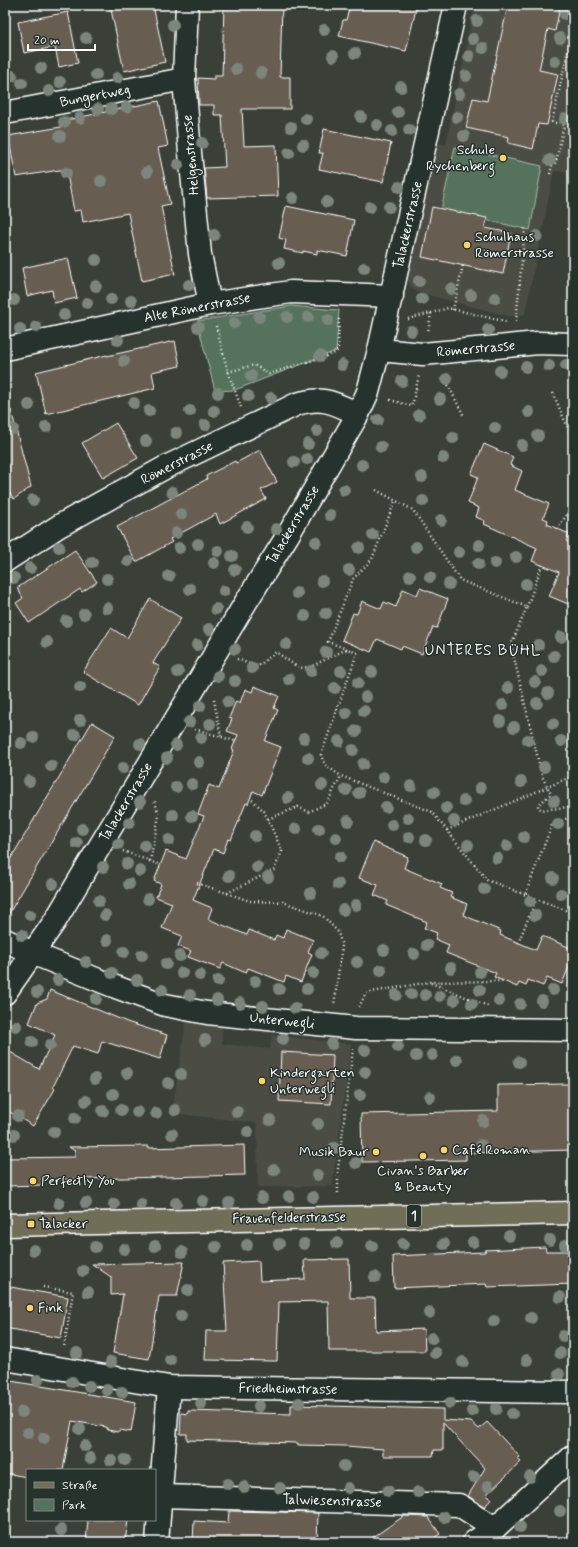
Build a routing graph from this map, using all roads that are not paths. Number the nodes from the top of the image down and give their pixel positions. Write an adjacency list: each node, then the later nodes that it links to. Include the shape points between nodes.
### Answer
1 (187, 5): 3 (street, Helgenstrasse)
2 (456, 5): 5 (street, Talackerstrasse)
3 (184, 78): 4 (street, Bungertweg); 6 (street, Helgenstrasse, via 200,254)
4 (5, 113)
5 (392, 296): 6 (street, Alte Römerstrasse, via 291,292); 9 (street, Talackerstrasse)
6 (210, 304): 8 (street, Alte Römerstrasse)
7 (573, 344): 9 (street, Römerstrasse, via 538,343 423,354)
8 (5, 349)
9 (380, 350): 10 (street, Talackerstrasse, via 368,392)
10 (358, 414): 11 (street, Römerstrasse, via 324,400 297,404 160,471 59,526); 13 (street, Talackerstrasse, via 55,921)
11 (5, 561)
12 (5, 940): 13 (street, Unterwegli)
13 (32, 953): 14 (street, Talackerstrasse); 15 (street, Unterwegli, via 165,1005 208,1013 356,1028)
14 (5, 993)
15 (573, 1030)
16 (573, 1213): 17 (main road, Frauenfelderstrasse / 1)
17 (5, 1225)
18 (5, 1359): 19 (street, Friedheimstrasse)
19 (169, 1387): 20 (street, Friedheimstrasse); 22 (street)
20 (573, 1392)
21 (573, 1456): 23 (street)
22 (162, 1496): 23 (street, Talwiesenstrasse, via 459,1504); 24 (street)
23 (496, 1528): 25 (street)
24 (157, 1542)
25 (474, 1542)

